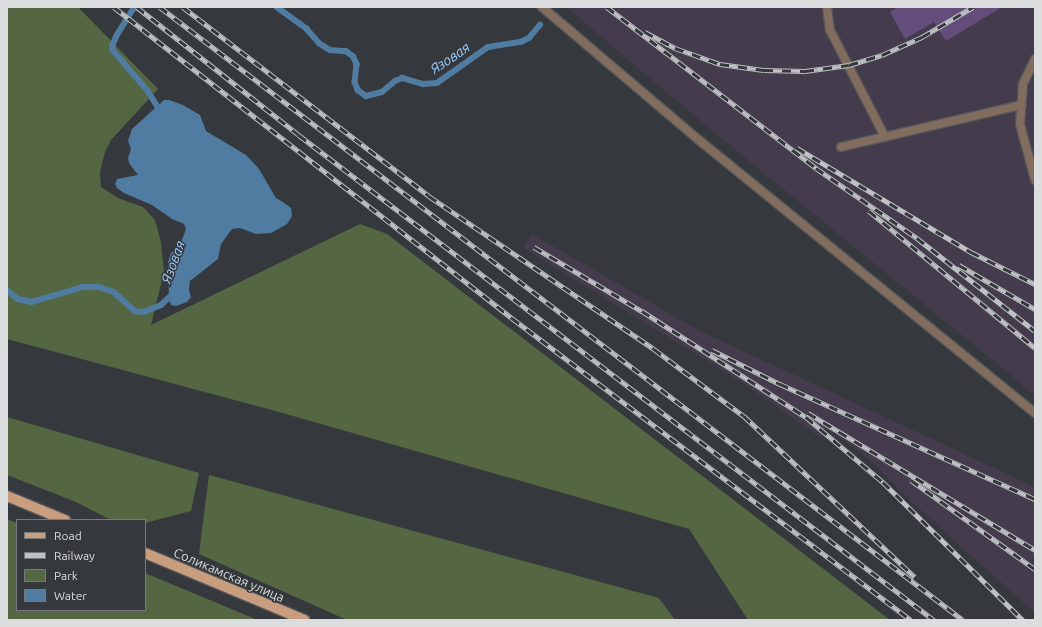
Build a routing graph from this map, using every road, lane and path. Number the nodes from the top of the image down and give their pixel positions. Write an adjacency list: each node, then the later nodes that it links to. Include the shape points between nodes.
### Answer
1 (542, 7): 8 (street, via 700,141)
2 (827, 7): 5 (street, via 830,30)
3 (1035, 59): 4 (street, via 1022,84)
4 (1021, 105): 5 (street); 7 (street, via 1020,124)
5 (885, 137): 6 (street)
6 (841, 147)
7 (1035, 180)
8 (1035, 414)
9 (7, 496): 10 (main road)
10 (63, 519)
11 (146, 553): 12 (main road, Соликамская улица)
12 (304, 620)

